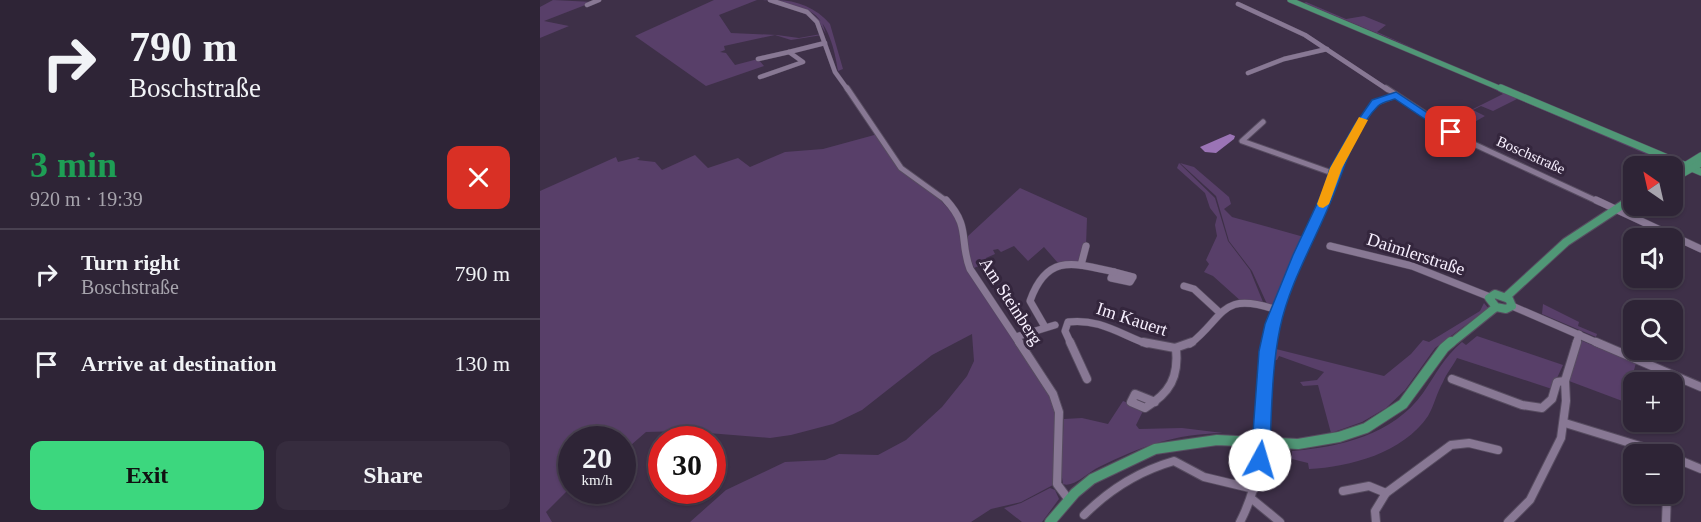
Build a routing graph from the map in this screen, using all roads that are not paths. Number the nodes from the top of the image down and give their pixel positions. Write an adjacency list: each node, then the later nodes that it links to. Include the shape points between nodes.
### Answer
1 (599, 0): 5 (street)
2 (770, 0): 6 (street, Am Steinberg, via 814,18)
3 (1290, 0): 14 (main road)
4 (1238, 4): 7 (street, Boschstraße)
5 (587, 5)
6 (825, 43): 8 (street); 38 (street, Am Steinberg, via 835,72 901,168 943,197 957,212 970,269)
7 (1327, 49): 10 (street); 12 (street, Boschstraße)
8 (789, 52): 9 (street); 11 (street, via 803,62)
9 (758, 59)
10 (1248, 73)
11 (760, 77)
12 (1396, 95): 20 (street, via 1373,104); 22 (street, Boschstraße, via 1472,143)
13 (1263, 123): 20 (street, via 1242,141)
14 (1659, 155): 17 (main road)
15 (1701, 156): 17 (main road)
16 (1701, 163): 19 (main road)
17 (1686, 165): 18 (main road); 19 (main road)
18 (1683, 167)
19 (1697, 170)
20 (1335, 174): 33 (street)
21 (1623, 204): 22 (main road)
22 (1615, 208): 25 (street, Boschstraße); 30 (main road, via 1566,239)
23 (1086, 246): 26 (street)
24 (1330, 246): 29 (street, Daimlerstraße, via 1397,260)
25 (1701, 249)
26 (1081, 265): 27 (street); 36 (street, via 1057,265 1036,288 1030,301)
27 (1114, 272)
28 (1184, 286): 34 (street, via 1194,289)
29 (1490, 297): 30 (main road); 32 (main road)
30 (1506, 297): 31 (main road)
31 (1512, 306): 32 (main road); 37 (street)
32 (1496, 307): 47 (main road, via 1444,348 1408,399 1378,422 1325,441)
33 (1277, 310): 34 (street, via 1240,304); 47 (street, via 1267,351)
34 (1219, 312): 39 (street, Im Kauert, via 1202,336)
35 (1055, 325): 36 (street)
36 (1045, 327): 38 (street)
37 (1579, 334): 42 (street); 43 (street)
38 (1016, 337): 54 (street, Am Steinberg, via 1056,401 1056,484)
39 (1176, 348): 40 (street, Im Kauert, via 1148,345 1099,323 1068,322 1065,331); 44 (street, Im Kauert, via 1176,381)
40 (1087, 379)
41 (1452, 380): 42 (street, via 1522,405 1542,408 1552,399 1557,382)
42 (1565, 381): 45 (street)
43 (1701, 387)
44 (1155, 402)
45 (1564, 423): 46 (street); 62 (street, via 1561,438 1530,500)
46 (1633, 444)
47 (1262, 445): 53 (street); 54 (main road, via 1196,441 1155,449 1092,479)
48 (1497, 450): 52 (street, via 1469,443 1450,445)
49 (1683, 462): 50 (street)
50 (1701, 469)
51 (1343, 491): 52 (street, via 1369,486)
52 (1386, 493): 61 (street, via 1375,511)
53 (1253, 494): 56 (street, via 1204,477 1174,461 1153,466 1101,498); 59 (street); 60 (street)
54 (1069, 500): 58 (main road)
55 (1668, 504): 57 (street)
56 (1084, 515)
57 (1669, 521)
58 (1050, 522)
59 (1240, 522)
60 (1280, 522)
61 (1376, 522)
62 (1508, 522)

